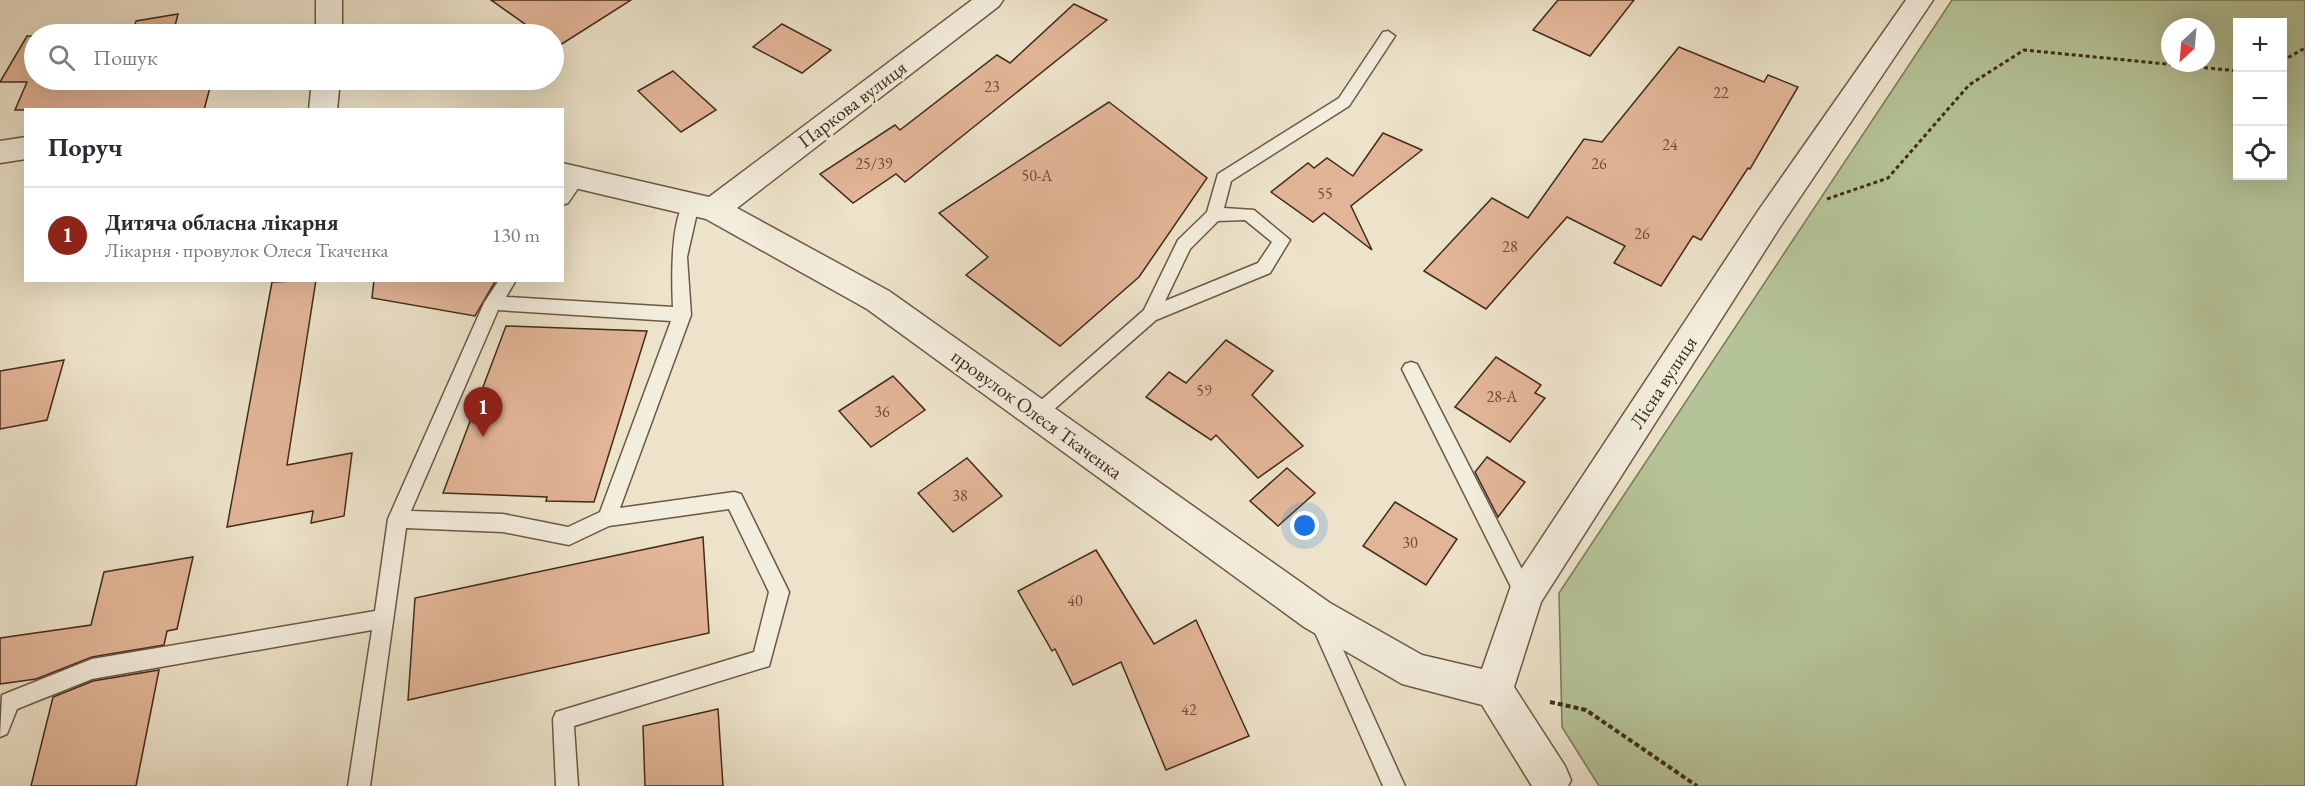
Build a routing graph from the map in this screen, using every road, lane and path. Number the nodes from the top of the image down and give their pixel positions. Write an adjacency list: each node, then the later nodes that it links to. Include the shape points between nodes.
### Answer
1 (329, 0): 4 (street)
2 (990, 0): 15 (street, Паркова вулиця)
3 (1920, 0): 25 (street, Лісна вулиця, via 1769,219)
4 (329, 24)
5 (1388, 36): 16 (lane, via 1344,102 1224,178)
6 (2305, 48): 7 (path)
7 (2287, 59)
8 (2233, 71): 14 (path, via 2024,50 1969,85 1888,178)
9 (325, 90): 10 (street)
10 (323, 108)
11 (24, 148): 12 (street)
12 (0, 152)
13 (567, 184): 15 (street, провулок Олеся Ткаченка)
14 (1823, 201)
15 (702, 206): 19 (lane, via 679,257); 22 (street, провулок Олеся Ткаченка, via 878,300)
16 (1214, 215): 20 (lane, via 1184,245); 20 (lane, via 1248,214 1282,240 1264,268)
17 (507, 282): 18 (lane)
18 (493, 303): 19 (lane); 23 (lane)
19 (682, 315): 24 (lane)
20 (1150, 315): 22 (lane)
21 (1411, 369): 25 (lane)
22 (1037, 414): 26 (street, провулок Олеся Ткаченка)
23 (398, 519): 24 (lane, via 503,523 568,536); 27 (lane)
24 (608, 519): 32 (lane, via 734,500 778,592 762,658 563,719)
25 (1525, 595): 28 (street, Лісна вулиця)
26 (1317, 615): 28 (street, провулок Олеся Ткаченка, via 1415,671); 33 (lane)
27 (383, 619): 29 (lane, via 92,669 9,702); 31 (lane)
28 (1494, 690): 30 (street); 34 (path, via 1586,710)
29 (0, 727)
30 (1554, 784)
31 (359, 786)
32 (567, 786)
33 (1394, 786)
34 (1697, 786)

